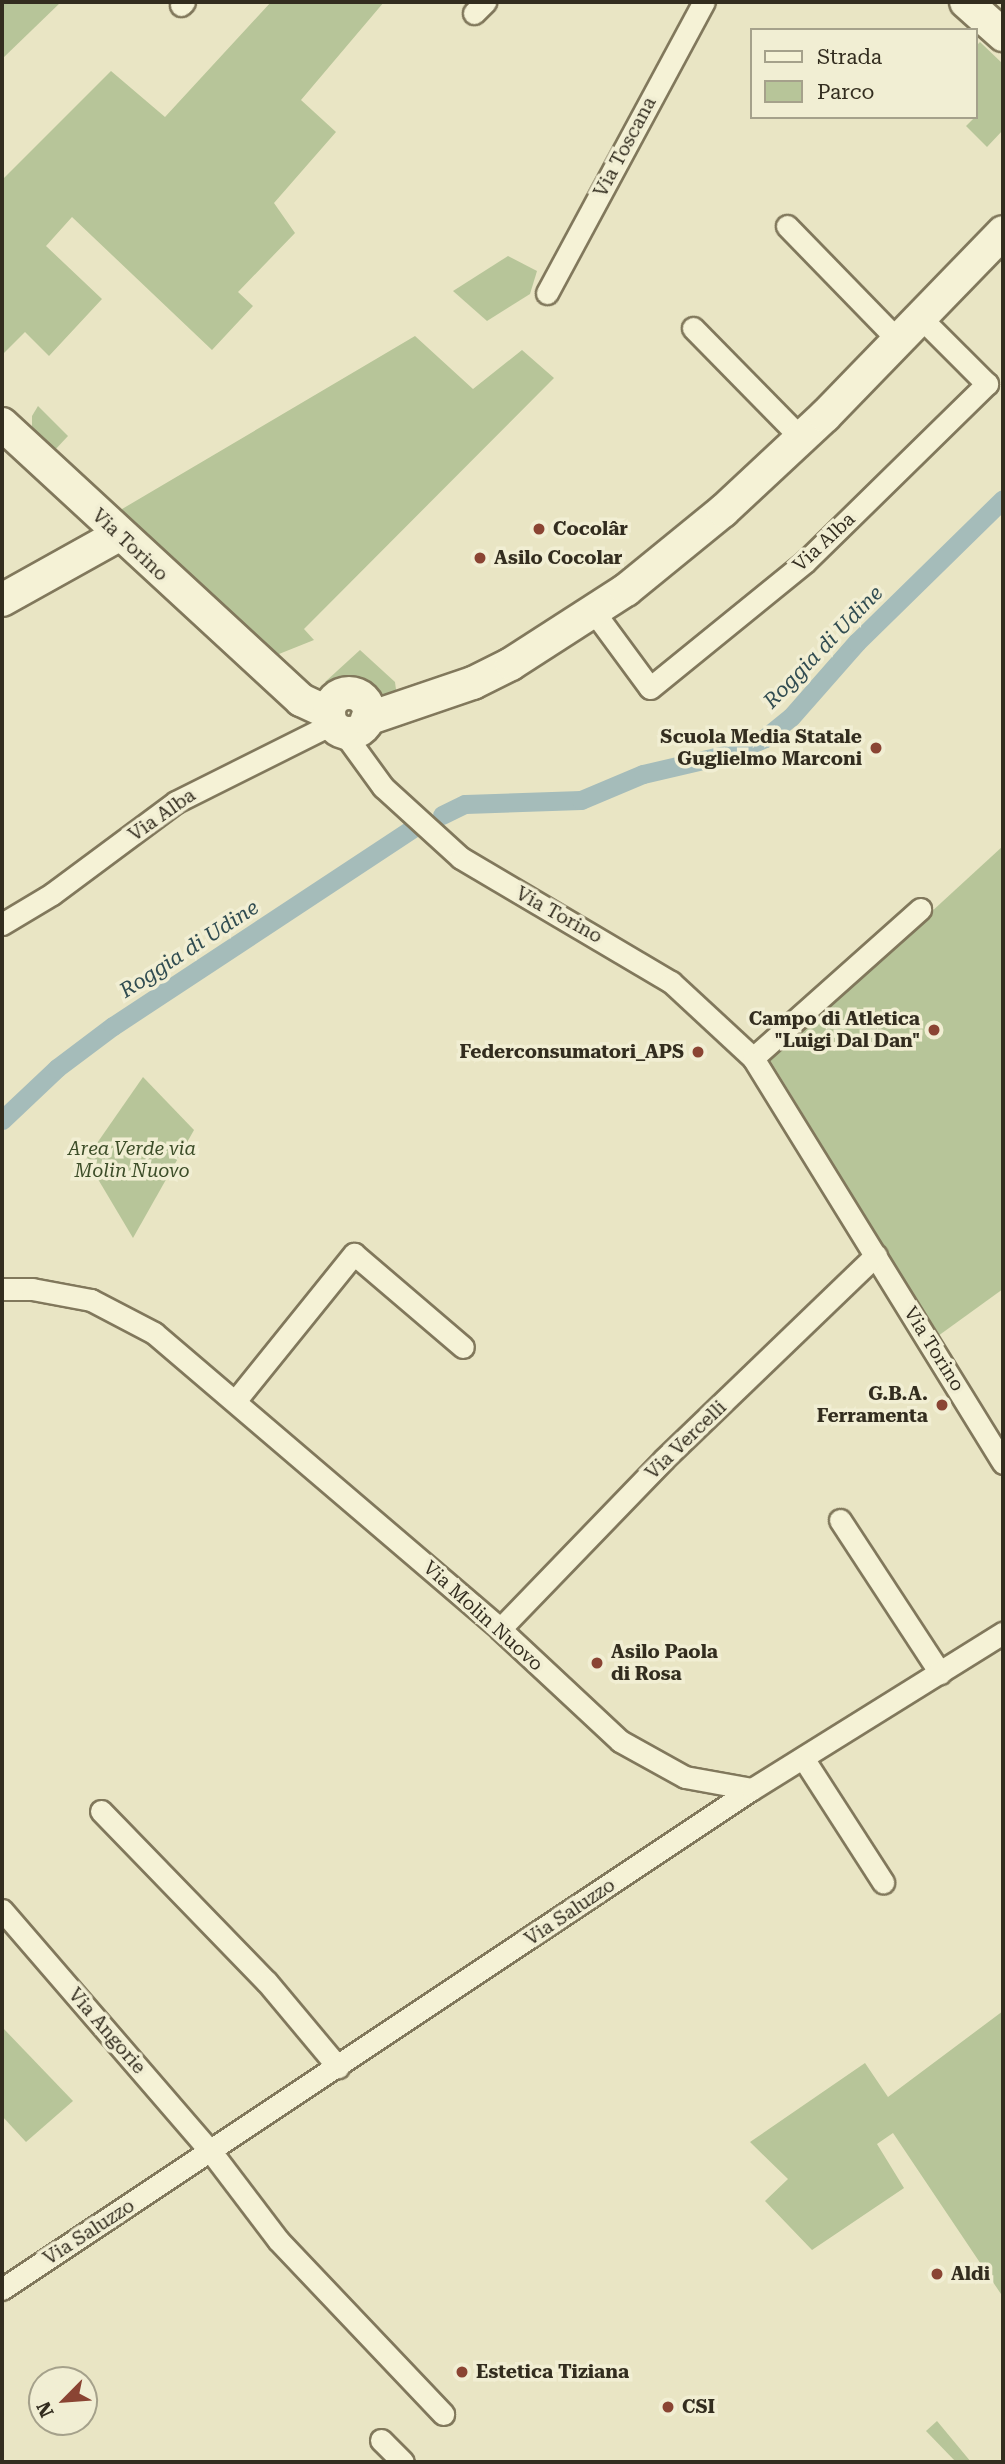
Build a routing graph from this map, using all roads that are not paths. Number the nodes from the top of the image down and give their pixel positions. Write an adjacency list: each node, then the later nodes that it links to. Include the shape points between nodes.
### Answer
1 (704, 2): 6 (street, Via Toscana)
2 (966, 2): 3 (main road)
3 (1003, 35)
4 (787, 226): 9 (street)
5 (1003, 232): 7 (main road, Via Alba)
6 (547, 293)
7 (920, 317): 9 (main road, Via Alba); 14 (street, Via Alba, via 987,384 805,562 650,688)
8 (693, 328): 11 (street)
9 (898, 340): 11 (main road, Via Alba)
10 (2, 424): 12 (main road, Via Torino)
11 (801, 438): 14 (main road, Via Alba, via 723,511)
12 (118, 535): 13 (main road); 15 (main road, Via Torino, via 291,691)
13 (2, 600)
14 (594, 612): 15 (main road, Via Alba, via 502,669 407,703)
15 (347, 716): 17 (street, Via Alba, via 176,802 52,894); 18 (street, Via Torino, via 369,769 411,815 461,858 671,982)
16 (920, 909): 18 (street)
17 (2, 924)
18 (753, 1058): 19 (street, Via Torino)
19 (876, 1255): 23 (street, Via Torino); 25 (street, Via Vercelli, via 664,1459)
20 (2, 1289): 22 (street, Via Molin Nuovo, via 56,1292 109,1307 154,1333)
21 (463, 1347): 22 (street, via 354,1254)
22 (236, 1400): 25 (street, Via Molin Nuovo)
23 (1003, 1463)
24 (840, 1520): 27 (street)
25 (500, 1629): 29 (street, Via Molin Nuovo, via 636,1752 685,1777)
26 (1003, 1633): 27 (street, Via Saluzzo)
27 (940, 1672): 28 (street, Via Saluzzo)
28 (803, 1758): 29 (street, Via Saluzzo); 31 (street)
29 (752, 1789): 33 (street, Via Saluzzo)
30 (101, 1811): 33 (street, via 267,1982)
31 (883, 1882)
32 (2, 1910): 34 (street, Via Angorie)
33 (338, 2067): 34 (street, Via Saluzzo)
34 (212, 2153): 35 (street, Via Saluzzo); 36 (street, via 278,2240)
35 (2, 2289)
36 (443, 2414)
37 (382, 2440): 38 (street)
38 (403, 2462)

